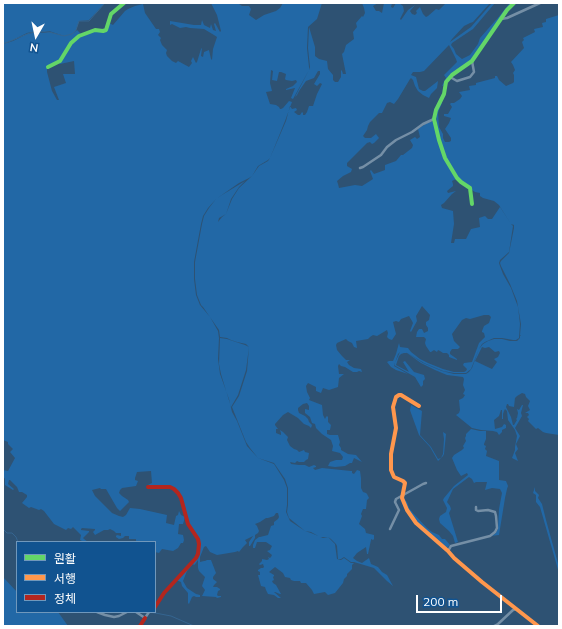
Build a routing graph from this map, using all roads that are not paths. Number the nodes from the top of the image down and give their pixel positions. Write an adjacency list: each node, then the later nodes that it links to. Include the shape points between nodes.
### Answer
1 (124, 3): 6 (street, via 111,14 106,30 95,30 79,36 71,43 60,61)
2 (514, 3): 4 (street)
3 (540, 3): 4 (street)
4 (501, 19): 5 (street)
5 (472, 61): 7 (street); 7 (street, via 474,70 470,77 455,80)
6 (48, 67)
7 (450, 77): 8 (street)
8 (434, 119): 9 (street, via 396,140 381,155); 10 (street, via 445,158 457,178 470,188)
9 (360, 168)
10 (472, 204)
11 (420, 406): 14 (street, via 399,395 393,407 396,431 390,454 391,470 394,477 405,483)
12 (426, 483): 14 (street)
13 (148, 487): 18 (street, via 170,487 178,493 188,524 199,544 196,558)
14 (402, 495): 16 (street, via 396,499 399,510); 17 (street, via 412,518)
15 (476, 507): 17 (street, via 478,511 495,512 495,532 490,536 451,546)
16 (390, 529)
17 (448, 551): 19 (street)
18 (156, 605)
19 (517, 609): 24 (street); 25 (street)
20 (100, 613): 21 (street, via 114,617)
21 (125, 613)
22 (147, 614): 23 (street)
23 (140, 626)
24 (494, 626)
25 (538, 626)

